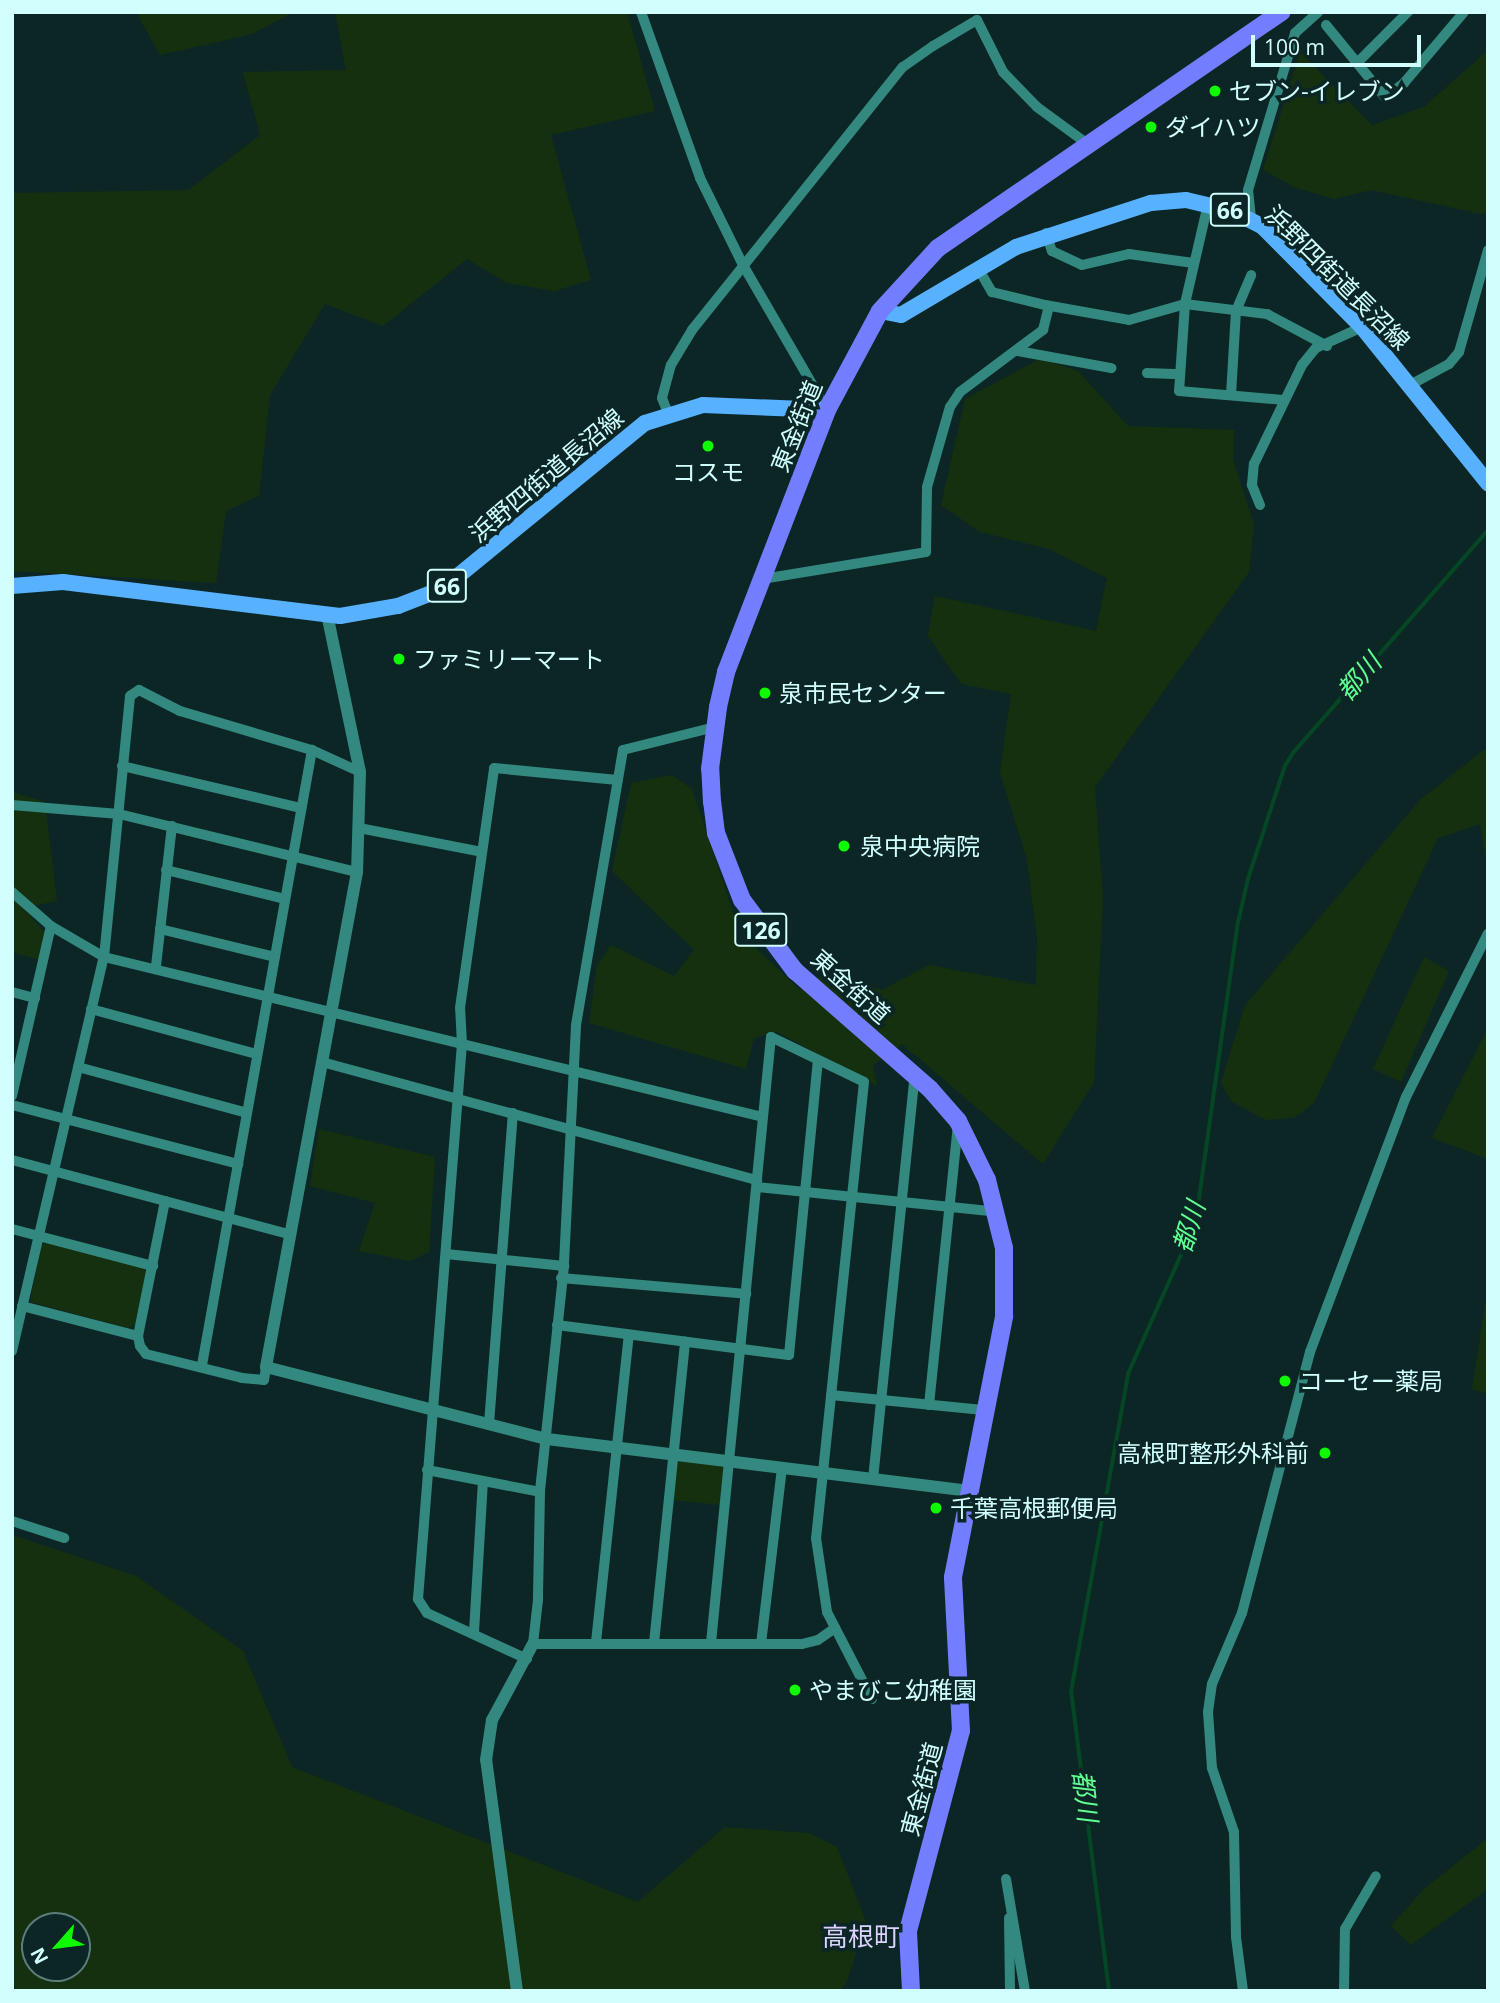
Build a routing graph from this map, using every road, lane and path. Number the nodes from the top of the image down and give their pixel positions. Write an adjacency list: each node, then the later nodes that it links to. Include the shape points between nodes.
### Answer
1 (641, 12): 14 (street, via 684,141)
2 (1282, 12): 8 (highway, 東金街道 / 126)
3 (1318, 12): 10 (street, via 1295,33 1248,190)
4 (1408, 12): 7 (street)
5 (1464, 12): 7 (street, via 1404,83 1385,97)
6 (1326, 25): 7 (street)
7 (1357, 63)
8 (1089, 145): 14 (street, via 1037,107 1003,72 977,20 903,67); 19 (highway, 東金街道 / 126, via 938,248)
9 (1208, 204): 10 (main road, 浜野四街道長沼線 / 66); 11 (main road, 浜野四街道長沼線 / 66, via 1151,203); 13 (street)
10 (1251, 218): 21 (main road, 浜野四街道長沼線 / 66)
11 (1046, 233): 13 (street, via 1052,251 1082,265 1129,254); 15 (main road, 浜野四街道長沼線 / 66)
12 (1488, 250): 27 (street, via 1459,352 1449,364)
13 (1193, 262): 17 (street)
14 (743, 265): 30 (street); 31 (street, via 671,365 662,398)
15 (978, 268): 18 (street, via 992,292); 19 (main road, 浜野四街道長沼線 / 66, via 901,315)
16 (1251, 275): 20 (street)
17 (1185, 304): 18 (street, via 1129,320); 20 (street); 26 (street)
18 (1049, 306): 23 (street, via 1043,330)
19 (880, 311): 30 (highway, 東金街道 / 126)
20 (1236, 311): 22 (street, via 1267,314); 28 (street)
21 (1362, 327): 22 (street); 27 (main road, 浜野四街道長沼線 / 66)
22 (1327, 346): 29 (street, via 1316,348 1302,365)
23 (1018, 351): 24 (street); 34 (street, via 960,392 950,407 927,487 926,552)
24 (1111, 368)
25 (1147, 373): 26 (street)
26 (1180, 374): 28 (street, via 1179,391)
27 (1410, 385): 32 (main road, 浜野四街道長沼線 / 66)
28 (1231, 395): 29 (street)
29 (1283, 400): 33 (street, via 1254,464 1252,485)
30 (827, 410): 31 (main road, 浜野四街道長沼線 / 66, via 727,404); 34 (highway, 東金街道 / 126)
31 (668, 413): 36 (main road, 浜野四街道長沼線 / 66, via 624,438 442,589 398,606)
32 (1488, 483)
33 (1259, 505)
34 (762, 579): 37 (highway, 東金街道 / 126, via 726,672)
35 (12, 586): 36 (main road, 浜野四街道長沼線 / 66, via 63,582)
36 (327, 614): 40 (street)
37 (715, 727): 41 (street, via 622,750); 71 (highway, 東金街道 / 126, via 710,769 716,833 742,900 795,971)
38 (312, 750): 39 (street, via 180,711 139,690 130,696); 40 (street); 43 (street)
39 (122, 766): 43 (street); 44 (street)
40 (360, 772): 46 (street)
41 (617, 780): 47 (street, via 494,768); 70 (street, via 580,993)
42 (12, 805): 44 (street)
43 (301, 808): 48 (street)
44 (119, 814): 45 (street); 56 (street)
45 (172, 825): 48 (street); 49 (street)
46 (359, 828): 47 (street); 50 (street)
47 (482, 852): 64 (street, via 460,1008)
48 (293, 857): 50 (street); 52 (street)
49 (166, 870): 52 (street); 54 (street)
50 (357, 872): 63 (street)
51 (12, 892): 53 (street)
52 (285, 899): 57 (street)
53 (51, 926): 56 (street); 61 (street)
54 (160, 929): 57 (street); 58 (street)
55 (1488, 933): 147 (street, via 1406,1097 1310,1352 1242,1613 1212,1684 1208,1712 1212,1768 1234,1832 1236,1937)
56 (104, 957): 58 (street); 62 (street)
57 (275, 957): 60 (street)
58 (156, 967): 60 (street)
59 (12, 992): 61 (street)
60 (268, 997): 63 (street); 66 (street)
61 (35, 998): 65 (street)
62 (91, 1009): 66 (street); 69 (street)
63 (329, 1012): 64 (street); 68 (street)
64 (462, 1044): 70 (street); 73 (street)
65 (17, 1054): 72 (street)
66 (257, 1054): 75 (street)
67 (818, 1060): 77 (street, via 771,1037); 85 (street); 86 (street, via 864,1082)
68 (322, 1062): 73 (street); 93 (street)
69 (78, 1068): 75 (street); 78 (street)
70 (577, 1072): 77 (street); 80 (street)
71 (915, 1075): 79 (highway, 東金街道 / 126); 88 (street)
72 (12, 1096)
73 (457, 1098): 76 (street); 95 (street)
74 (12, 1105): 78 (street)
75 (247, 1113): 82 (street)
76 (513, 1114): 80 (street); 96 (street)
77 (763, 1118): 84 (street)
78 (65, 1119): 82 (street); 83 (street)
79 (958, 1121): 89 (street); 90 (highway, 東金街道 / 126, via 976,1150)
80 (570, 1129): 84 (street); 98 (street)
81 (12, 1160): 83 (street)
82 (238, 1164): 91 (street)
83 (54, 1171): 87 (street); 94 (street)
84 (757, 1184): 85 (street); 102 (street)
85 (804, 1192): 86 (street); 108 (street, via 789,1355)
86 (853, 1197): 88 (street); 112 (street)
87 (165, 1201): 91 (street); 97 (street)
88 (900, 1202): 89 (street); 113 (street)
89 (948, 1207): 90 (street); 114 (street)
90 (997, 1212): 115 (highway, 東金街道 / 126, via 1005,1297)
91 (228, 1218): 93 (street); 110 (street)
92 (12, 1229): 94 (street)
93 (289, 1234): 111 (street)
94 (38, 1235): 97 (street); 101 (street)
95 (446, 1254): 96 (street); 116 (street)
96 (502, 1260): 98 (street); 117 (street)
97 (153, 1266): 106 (street)
98 (565, 1266): 99 (street)
99 (561, 1278): 102 (street); 104 (street)
100 (12, 1287): 101 (street)
101 (25, 1291): 103 (street)
102 (746, 1294): 108 (street)
103 (22, 1306): 106 (street); 109 (street)
104 (557, 1325): 105 (street); 118 (street)
105 (629, 1335): 107 (street); 119 (street)
106 (138, 1336): 110 (street, via 146,1354)
107 (685, 1342): 108 (street); 120 (street)
108 (741, 1348): 121 (street)
109 (12, 1350)
110 (202, 1365): 111 (street, via 255,1380 264,1380)
111 (266, 1367): 116 (street)
112 (831, 1395): 113 (street); 124 (street)
113 (881, 1400): 114 (street); 125 (street)
114 (929, 1405): 115 (street)
115 (983, 1410): 127 (highway, 東金街道 / 126)
116 (434, 1411): 117 (street); 123 (street)
117 (488, 1423): 118 (street)
118 (547, 1439): 119 (street); 128 (street)
119 (617, 1446): 120 (street); 133 (street)
120 (673, 1454): 121 (street); 134 (street)
121 (730, 1461): 122 (street); 135 (street)
122 (782, 1468): 124 (street); 137 (street)
123 (427, 1470): 126 (street); 132 (street, via 418,1599 427,1613)
124 (825, 1473): 125 (street); 131 (street, via 817,1559)
125 (873, 1479): 127 (street)
126 (483, 1481): 128 (street); 132 (street)
127 (968, 1491): 144 (highway, 東金街道 / 126, via 952,1607 961,1731 908,1931)
128 (540, 1492): 136 (street)
129 (12, 1521): 130 (street)
130 (64, 1538)
131 (835, 1628): 137 (street, via 810,1642); 139 (street)
132 (474, 1632): 138 (street)
133 (596, 1642): 134 (street); 136 (street)
134 (654, 1643): 135 (street)
135 (711, 1643): 137 (street)
136 (533, 1644): 138 (street)
137 (761, 1644)
138 (527, 1659): 143 (street, via 492,1720 486,1760)
139 (872, 1699)
140 (1376, 1876): 148 (street, via 1345,1929)
141 (1006, 1879): 142 (street)
142 (1010, 1912): 145 (street); 146 (street)
143 (517, 1991)
144 (911, 1991)
145 (1010, 1991)
146 (1026, 1991)
147 (1243, 1991)
148 (1344, 1991)

